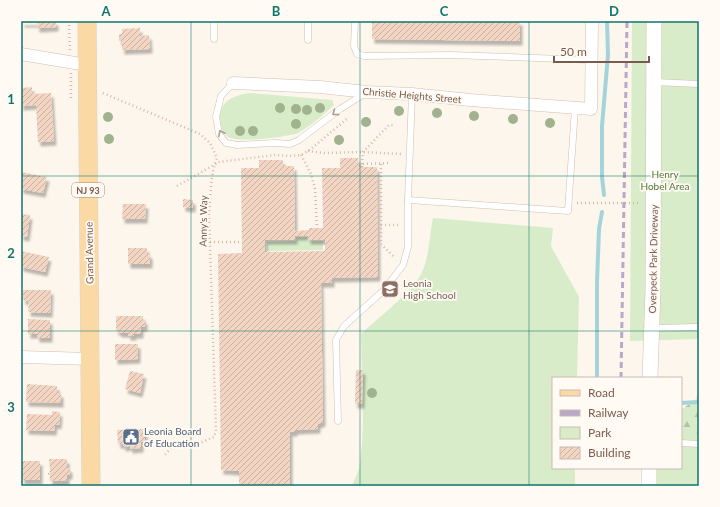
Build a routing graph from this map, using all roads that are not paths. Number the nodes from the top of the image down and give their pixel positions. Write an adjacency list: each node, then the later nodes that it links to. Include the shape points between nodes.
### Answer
1 (86, 21): 11 (main road, Grand Avenue / NJ 93)
2 (214, 21): 7 (lane)
3 (308, 21): 8 (lane)
4 (355, 21): 10 (lane, via 354,46 357,54 364,56 451,55)
5 (592, 21): 10 (street)
6 (654, 21): 13 (street, Overpeck Park Driveway)
7 (214, 39)
8 (308, 40)
9 (21, 54): 11 (street)
10 (591, 60): 17 (street, Christie Heights Street, via 591,109)
11 (88, 65): 22 (main road, Grand Avenue / NJ 93)
12 (233, 82): 15 (street, Christie Heights Street); 15 (lane, one-way to 12, via 290,144 237,145 226,143 219,134 216,117 221,96)
13 (654, 82): 14 (lane); 20 (street, Overpeck Park Driveway)
14 (699, 84)
15 (368, 92): 16 (street, Christie Heights Street)
16 (412, 94): 17 (street, Christie Heights Street); 18 (lane)
17 (575, 108): 18 (lane, via 568,211)
18 (408, 200): 24 (lane, via 408,247 403,265 384,290 344,326 336,340)
19 (699, 326): 20 (lane)
20 (651, 328): 23 (street, Overpeck Park Driveway)
21 (21, 357): 22 (street)
22 (90, 359): 28 (main road, Grand Avenue / NJ 93)
23 (650, 377)
24 (338, 421)
25 (682, 443): 26 (lane)
26 (699, 444)
27 (649, 469): 29 (street)
28 (91, 486)
29 (649, 486)

